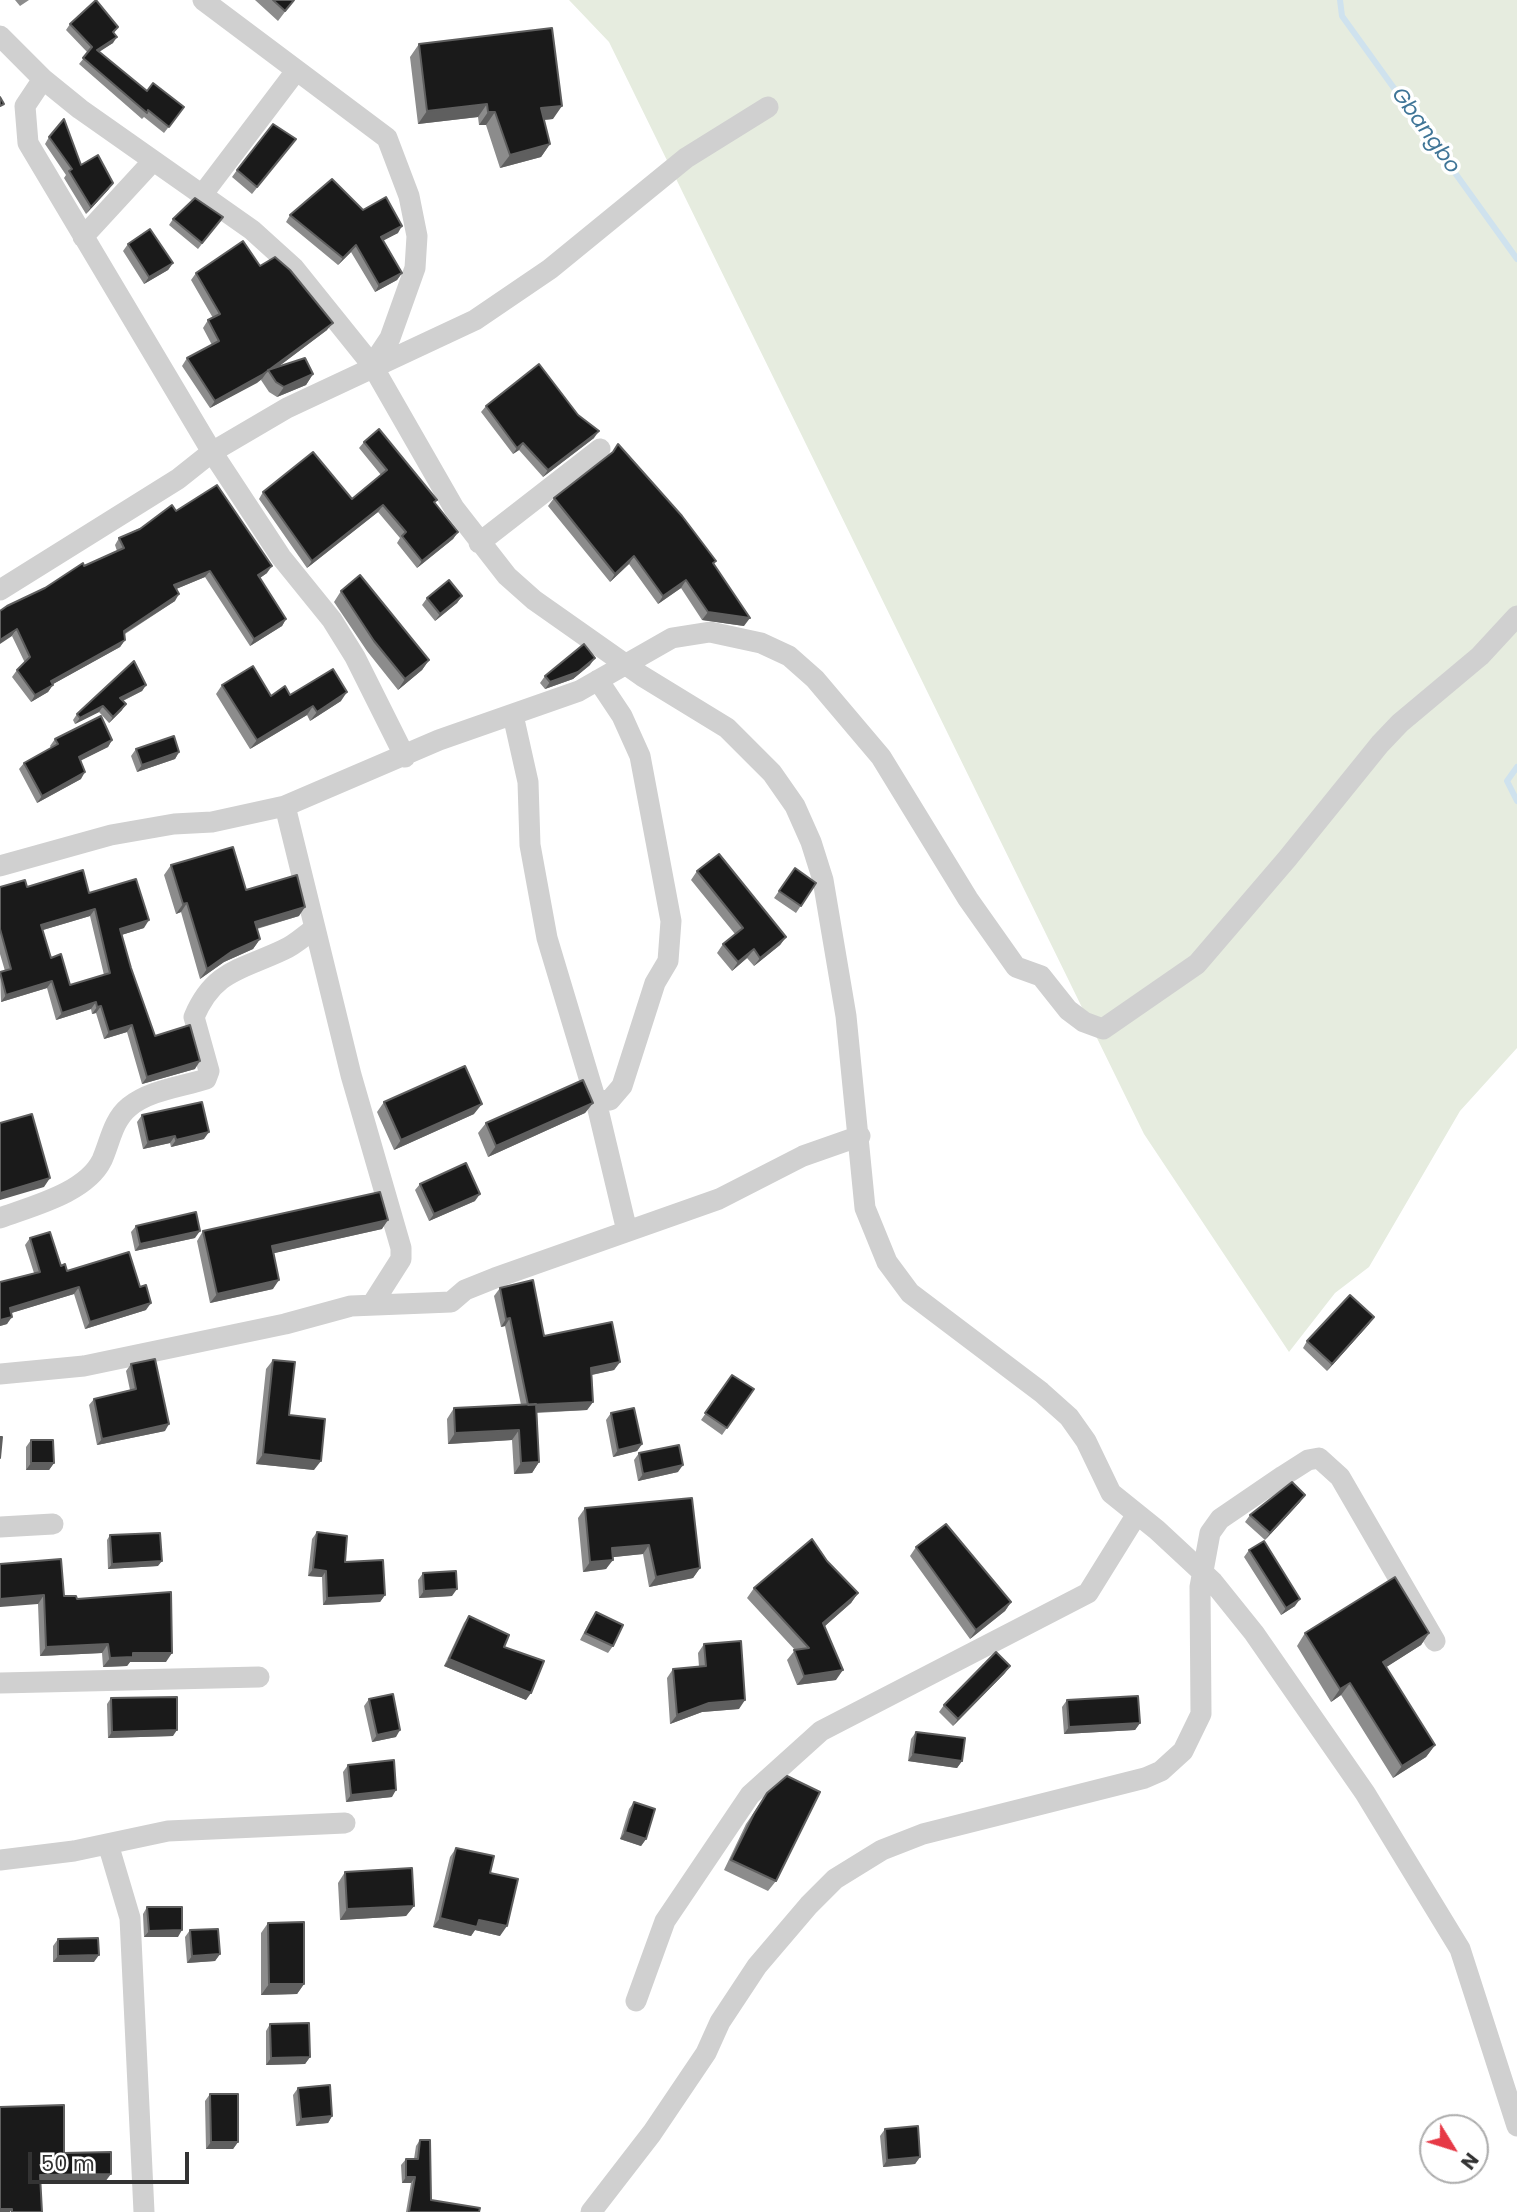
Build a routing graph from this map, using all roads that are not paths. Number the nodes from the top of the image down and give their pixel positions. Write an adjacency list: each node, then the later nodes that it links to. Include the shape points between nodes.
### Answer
1 (203, 0): 3 (street)
2 (0, 36): 4 (street)
3 (296, 71): 7 (street); 9 (street, via 387,138 409,196 417,236 415,268 390,338)
4 (43, 79): 6 (street); 8 (street, via 25,106 28,143)
5 (768, 107): 9 (street, via 686,158 551,269 474,320)
6 (153, 161): 7 (street); 8 (street)
7 (202, 195): 9 (street, via 282,257)
8 (83, 237): 11 (street)
9 (372, 365): 11 (street); 12 (street)
10 (600, 449): 12 (street)
11 (212, 452): 13 (street, via 178,479); 18 (street, via 355,657)
12 (479, 543): 15 (street, via 534,600)
13 (0, 590)
14 (1517, 617): 15 (street, via 1380,744 1197,964 1103,1028 1068,1010 1041,975 1016,967 968,899 881,757 836,702 789,656 761,643 710,632 690,633 659,644)
15 (626, 665): 16 (street); 23 (street, via 727,728 751,749 795,806 811,842 831,922)
16 (598, 680): 17 (street); 22 (street, via 622,716 640,757 671,921 668,961 655,983 622,1086 610,1100)
17 (513, 715): 18 (street, via 439,740); 22 (street, via 528,782 530,845 547,938)
18 (405, 757): 19 (street)
19 (285, 806): 20 (street, via 212,822 111,835); 21 (street)
20 (0, 866)
21 (315, 928): 24 (street, via 286,949 211,986 194,1017 209,1071 205,1079 131,1105 94,1172 81,1183); 26 (street, via 401,1248 401,1259)
22 (596, 1101): 25 (street)
23 (860, 1136): 25 (street, via 803,1156 719,1199); 28 (street, via 865,1208 896,1279 1069,1417 1111,1493)
24 (0, 1218)
25 (627, 1231): 26 (street, via 495,1278 465,1290 452,1301)
26 (373, 1303): 27 (street, via 85,1366)
27 (0, 1374)
28 (1137, 1514): 31 (street); 38 (street, via 1088,1593 821,1731 750,1795 665,1921)
29 (53, 1524): 30 (street)
30 (0, 1527)
31 (1201, 1570): 32 (street, via 1210,1533 1220,1519 1308,1460 1320,1458 1340,1477); 39 (street, via 1254,1633 1365,1793 1460,1949); 41 (street, via 1201,1714 1190,1740 1173,1761 1145,1778 923,1835 882,1850 835,1879 757,1966 720,2022 706,2053)
32 (1435, 1641)
33 (258, 1677): 34 (street)
34 (0, 1684)
35 (345, 1824): 36 (street, via 168,1831)
36 (108, 1844): 37 (street); 40 (street, via 130,1918)
37 (0, 1860)
38 (636, 2001)
39 (1517, 2126)
40 (144, 2212)
41 (591, 2212)

